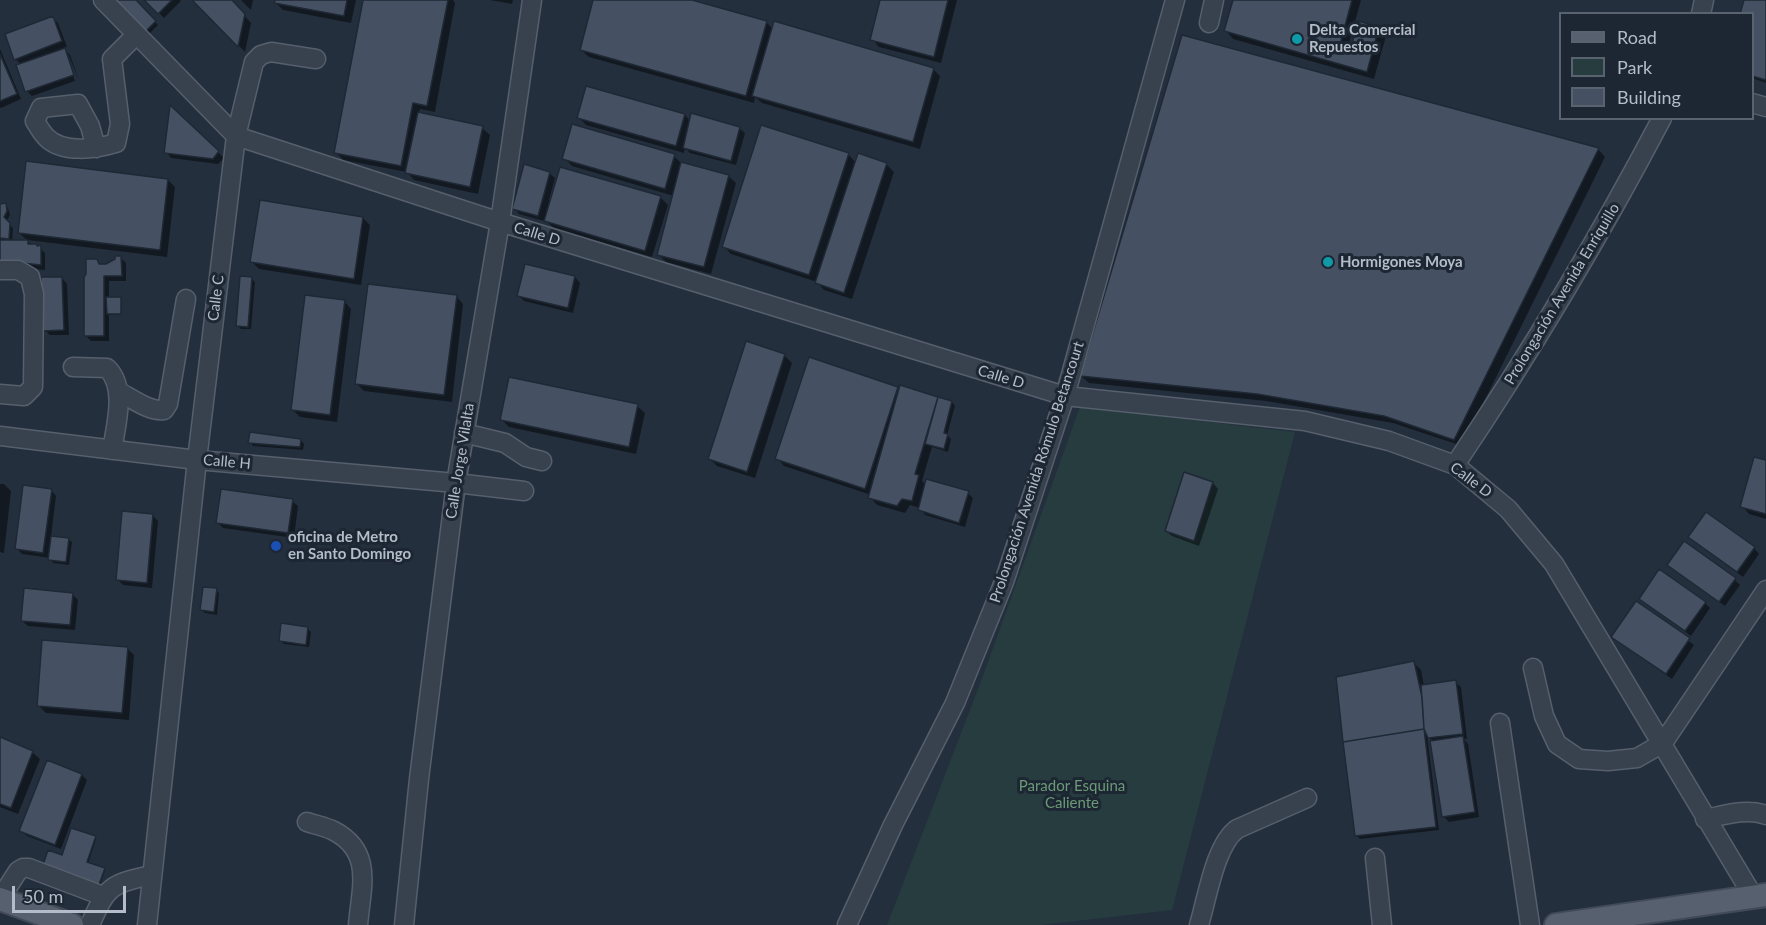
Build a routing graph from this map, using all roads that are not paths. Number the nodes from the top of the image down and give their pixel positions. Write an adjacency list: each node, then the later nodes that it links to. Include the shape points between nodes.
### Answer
1 (103, 0): 6 (street, Calle D)
2 (532, 0): 11 (street, Calle Jorge Vilalta)
3 (1175, 0): 17 (street, Prolongación Avenida Rómulo Betancourt)
4 (1214, 0): 5 (street)
5 (1209, 23)
6 (136, 35): 9 (street, Calle D); 10 (street, via 112,59 120,124 116,143)
7 (316, 59): 9 (street, Calle C, via 271,52 261,55 254,62)
8 (1661, 120): 23 (street, Prolongación Avenida Enriquillo, via 1510,383)
9 (236, 136): 11 (street, Calle D); 21 (street, Calle C)
10 (96, 148)
11 (500, 222): 17 (street, Calle D); 18 (street, Calle Jorge Vilalta)
12 (0, 270): 16 (street, via 18,270 30,277 34,294 33,387 24,396)
13 (186, 299): 15 (street, via 165,410 158,411)
14 (73, 367): 15 (street, via 107,368 116,376)
15 (118, 392): 20 (street)
16 (0, 394)
17 (1065, 396): 23 (street, Calle D, via 1305,421 1389,441); 44 (street, Prolongación Avenida Rómulo Betancourt, via 1004,582 955,703)
18 (464, 433): 22 (street, via 505,442 526,457); 24 (street, Calle Jorge Vilalta)
19 (0, 436): 20 (street, Calle H)
20 (112, 450): 21 (street, Calle H)
21 (197, 460): 24 (street, Calle H); 35 (street, Calle C)
22 (542, 461)
23 (1455, 465): 29 (street, Calle D, via 1508,509 1554,564)
24 (456, 483): 25 (street, Calle H); 43 (street, Calle Jorge Vilalta)
25 (524, 491)
26 (1766, 590): 29 (street)
27 (1533, 668): 29 (street, via 1544,716 1557,744 1579,759 1637,758)
28 (1500, 723): 47 (street)
29 (1663, 743): 32 (street, Calle D)
30 (1307, 798): 45 (street, via 1231,834 1221,852)
31 (1766, 815): 32 (street, via 1742,812)
32 (1705, 819): 37 (street, Calle D)
33 (307, 822): 42 (street, via 334,831 357,850 363,870)
34 (1375, 858): 46 (street)
35 (152, 875): 36 (street, via 126,881); 41 (street, Calle C)
36 (103, 896): 38 (street, via 23,868); 40 (street)
37 (1759, 896): 48 (main road)
38 (0, 899): 39 (main road)
39 (72, 925)
40 (90, 925)
41 (147, 925)
42 (358, 925)
43 (404, 925)
44 (847, 925)
45 (1199, 925)
46 (1382, 925)
47 (1530, 925)
48 (1556, 925)

